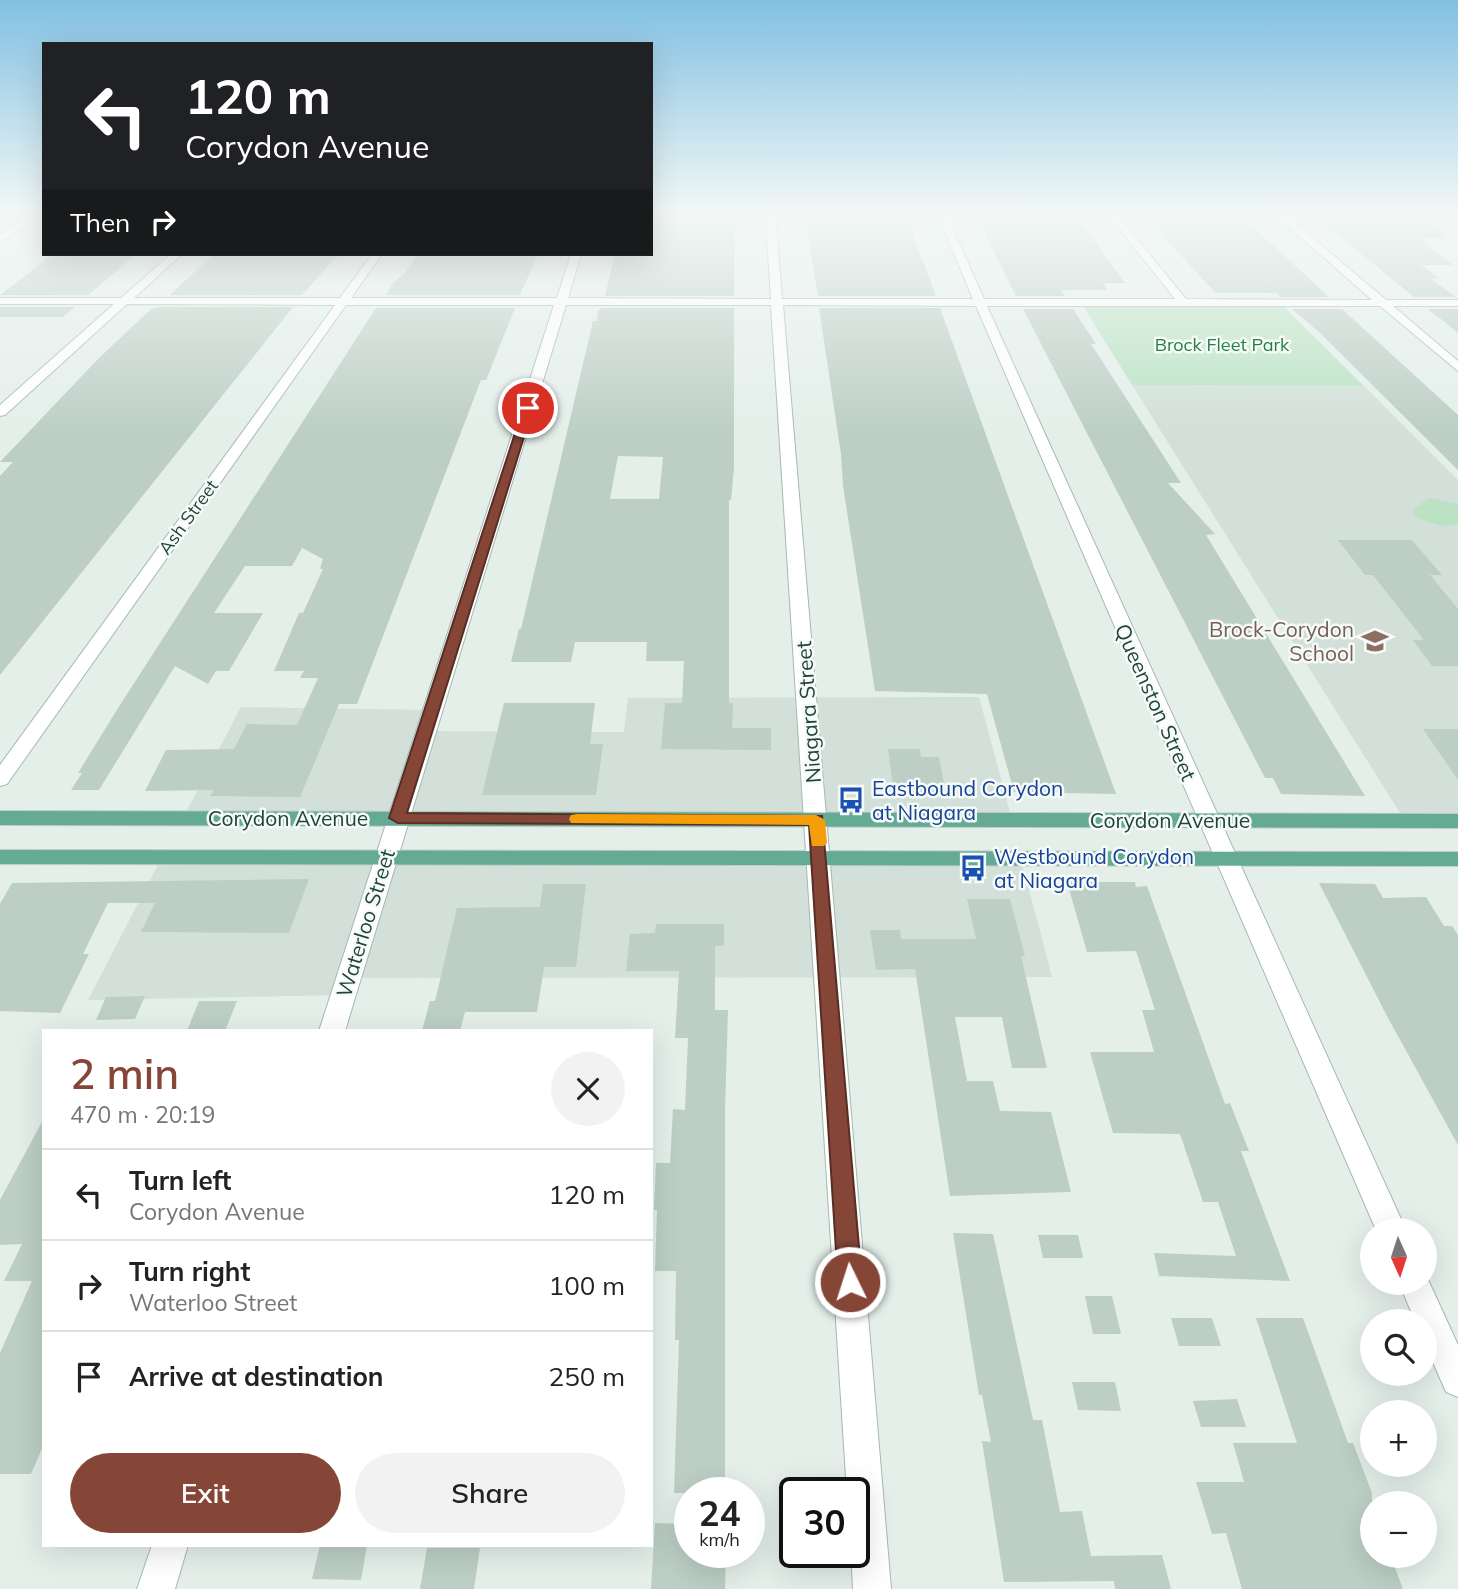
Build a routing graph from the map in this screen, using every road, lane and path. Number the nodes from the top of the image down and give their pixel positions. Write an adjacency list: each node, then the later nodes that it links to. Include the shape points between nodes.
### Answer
1 (142, 285): 8 (street)
2 (354, 285): 10 (street, Ash Street)
3 (566, 285): 11 (street, Waterloo Street)
4 (776, 285): 14 (street, Niagara Street)
5 (973, 285): 12 (street, Queenston Street)
6 (1169, 285): 13 (street)
7 (1362, 285): 15 (street)
8 (125, 300): 9 (street); 10 (street); 18 (street)
9 (0, 301)
10 (343, 301): 11 (street); 19 (street, Ash Street)
11 (561, 301): 14 (street); 21 (street, Waterloo Street)
12 (980, 301): 13 (street); 14 (street); 23 (street, Queenston Street)
13 (1182, 301): 15 (street)
14 (777, 302): 22 (street, Niagara Street)
15 (1382, 302): 16 (street); 17 (street)
16 (1458, 303)
17 (1458, 367)
18 (0, 412)
19 (0, 780)
20 (0, 818): 21 (main road, Corydon Avenue)
21 (398, 818): 22 (main road, Corydon Avenue); 25 (street, Waterloo Street)
22 (816, 820): 23 (main road, Corydon Avenue); 27 (street, Niagara Street)
23 (1208, 820): 24 (main road, Corydon Avenue); 28 (street, Queenston Street)
24 (1458, 821)
25 (387, 856): 26 (main road, Corydon Avenue); 27 (main road, Corydon Avenue); 30 (street, Waterloo Street)
26 (0, 857)
27 (820, 858): 28 (main road, Corydon Avenue); 36 (street, Niagara Street)
28 (1225, 859): 29 (main road, Corydon Avenue); 31 (street, Queenston Street)
29 (1458, 859)
30 (333, 1029)
31 (1386, 1218)
32 (1419, 1295): 33 (street)
33 (1458, 1381)
34 (169, 1547): 35 (street)
35 (156, 1589)
36 (872, 1589)

